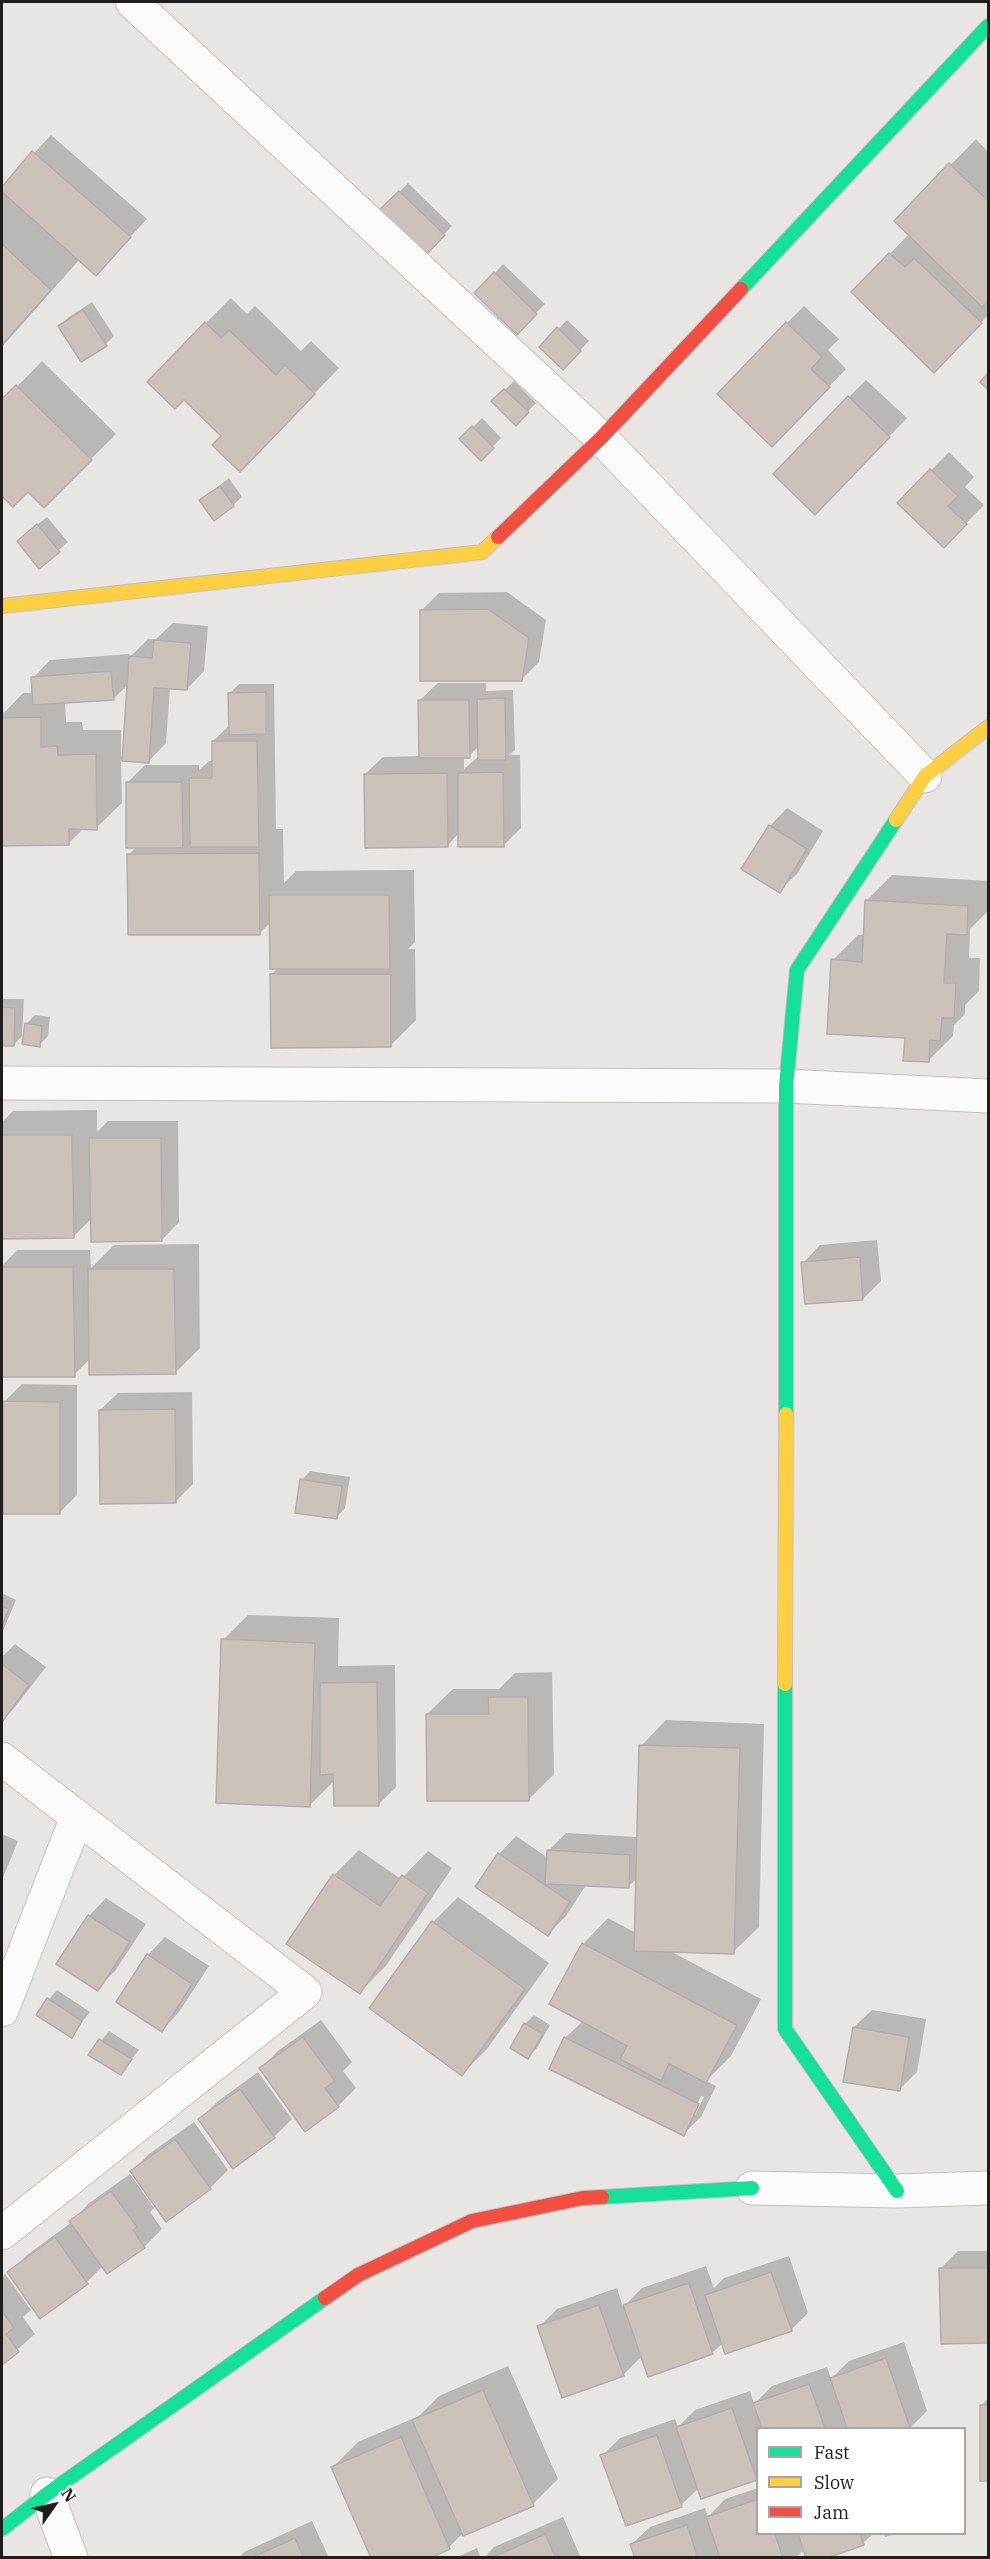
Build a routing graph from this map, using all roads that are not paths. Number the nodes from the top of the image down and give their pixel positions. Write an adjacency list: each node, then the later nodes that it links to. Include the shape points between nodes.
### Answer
1 (132, 2): 3 (street)
2 (988, 26): 3 (street)
3 (601, 438): 4 (street, via 482,552); 6 (street)
4 (2, 606)
5 (988, 727): 6 (street)
6 (925, 776): 8 (street, via 797,970)
7 (2, 1083): 8 (street)
8 (786, 1086): 9 (street); 15 (street, via 785,2029)
9 (988, 1096)
10 (2, 1759): 11 (street)
11 (77, 1817): 12 (street); 16 (street, via 304,1992)
12 (2, 2010)
13 (752, 2188): 15 (street); 17 (street, via 583,2198 472,2221 358,2275)
14 (988, 2188): 15 (street)
15 (897, 2191)
16 (2, 2233)
17 (46, 2494): 18 (street); 19 (street)
18 (2, 2529)
19 (71, 2558)

